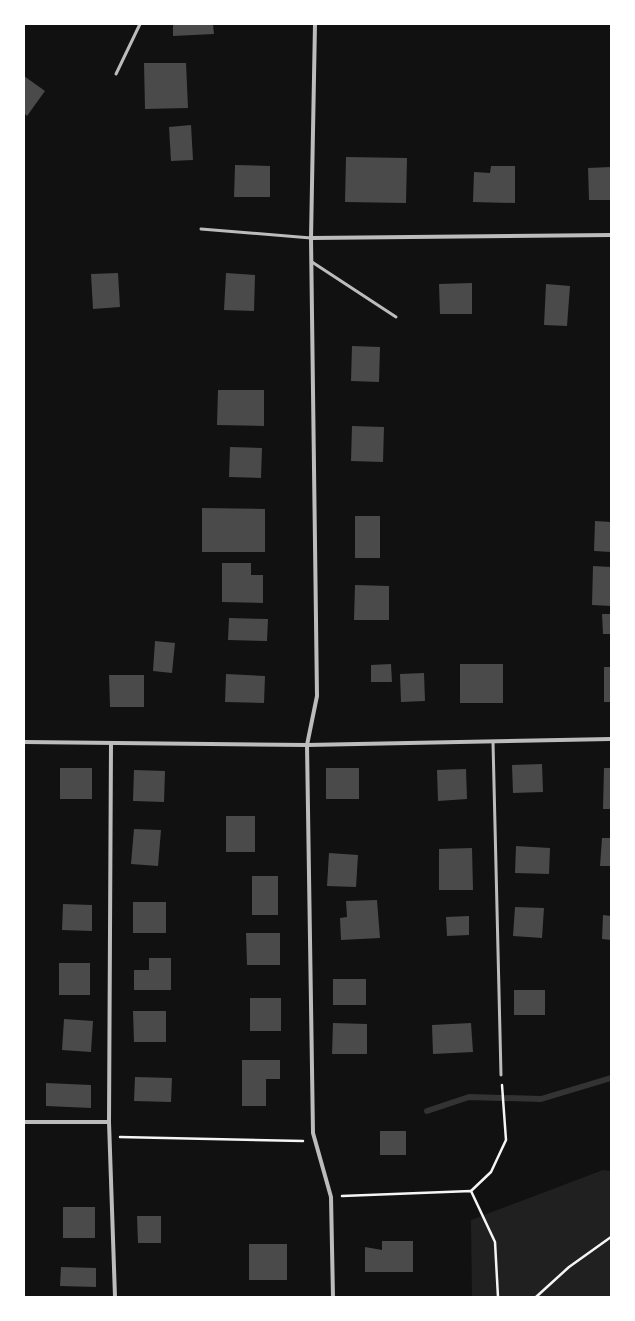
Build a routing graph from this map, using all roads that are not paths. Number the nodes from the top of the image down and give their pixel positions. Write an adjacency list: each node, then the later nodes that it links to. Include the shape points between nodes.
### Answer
1 (140, 24): 3 (lane)
2 (315, 24): 6 (street)
3 (116, 74)
4 (201, 229): 6 (lane)
5 (611, 235): 6 (street)
6 (311, 238): 7 (street)
7 (312, 262): 8 (lane); 13 (street, via 317,696)
8 (396, 317)
9 (611, 739): 11 (street)
10 (24, 742): 12 (street)
11 (493, 742): 13 (street); 14 (lane)
12 (111, 744): 13 (street); 16 (street)
13 (307, 745): 18 (street, via 313,1133 331,1197)
14 (501, 1075)
15 (24, 1122): 16 (street)
16 (109, 1122): 17 (street)
17 (115, 1297)
18 (333, 1297)

